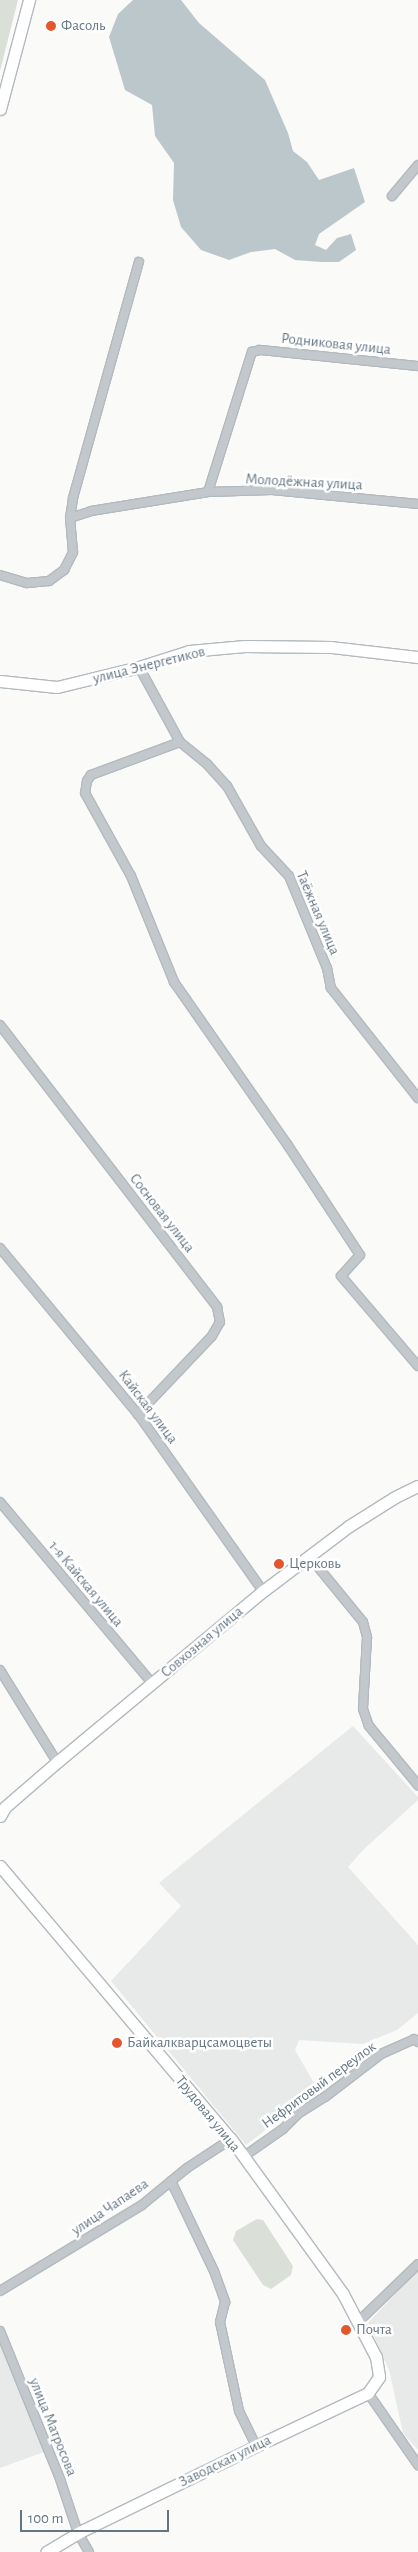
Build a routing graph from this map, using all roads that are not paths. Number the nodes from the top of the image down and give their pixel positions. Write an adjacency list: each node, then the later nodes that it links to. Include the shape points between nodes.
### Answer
1 (29, 0): 2 (street)
2 (0, 109)
3 (418, 165): 4 (street)
4 (392, 196)
5 (139, 262): 9 (street)
6 (418, 366): 7 (street, Родниковая улица, via 260,350 252,352)
7 (208, 492): 8 (street, Молодёжная улица, via 272,490); 9 (street, Молодёжная улица, via 91,511)
8 (418, 504)
9 (70, 518): 10 (street, via 74,552 64,570 48,581 27,583)
10 (0, 575)
11 (418, 656): 12 (street, улица Энергетиков, via 331,648 245,646 189,652)
12 (139, 668): 13 (street, улица Энергетиков, via 57,687); 14 (street, Таёжная улица)
13 (0, 681)
14 (180, 742): 16 (street, Таёжная улица, via 227,786 261,846 289,876 327,968 331,988); 18 (street, via 91,775 85,792 131,876 174,982 360,1255 341,1276)
15 (0, 1025): 19 (street, Сосновая улица, via 217,1307 220,1322 212,1336)
16 (418, 1098)
17 (0, 1248): 19 (street, Кайская улица)
18 (418, 1366)
19 (138, 1414): 23 (street, Кайская улица)
20 (418, 1486): 22 (street, Совхозная улица, via 395,1496)
21 (0, 1502): 25 (street, 1-я Кайская улица)
22 (309, 1556): 23 (street, Совхозная улица); 27 (street, via 363,1622 367,1637 363,1709 369,1726)
23 (263, 1591): 25 (street, Совхозная улица)
24 (0, 1670): 26 (street)
25 (152, 1683): 26 (street, Совхозная улица)
26 (57, 1762): 28 (street, Совхозная улица)
27 (418, 1785)
28 (2, 1810)
29 (0, 1866): 31 (street, Трудовая улица)
30 (416, 2041): 32 (street, Нефритовый переулок, via 381,2054)
31 (231, 2139): 32 (street, Трудовая улица); 33 (street, улица Чапаева)
32 (243, 2157): 36 (street, Трудовая улица, via 342,2294)
33 (170, 2181): 35 (street, улица Чапаева, via 142,2205); 39 (street, via 210,2262 225,2302 220,2322 235,2393 239,2411)
34 (418, 2264): 36 (street)
35 (0, 2290)
36 (358, 2322): 38 (street, Трудовая улица, via 376,2357 379,2376)
37 (0, 2331): 41 (street, улица Матросова, via 60,2479)
38 (372, 2389): 39 (street, Заводская улица); 40 (street)
39 (256, 2446): 41 (street, Заводская улица)
40 (418, 2465)
41 (78, 2533): 42 (street, Заводская улица); 43 (street, улица Матросова)
42 (46, 2552)
43 (89, 2552)

